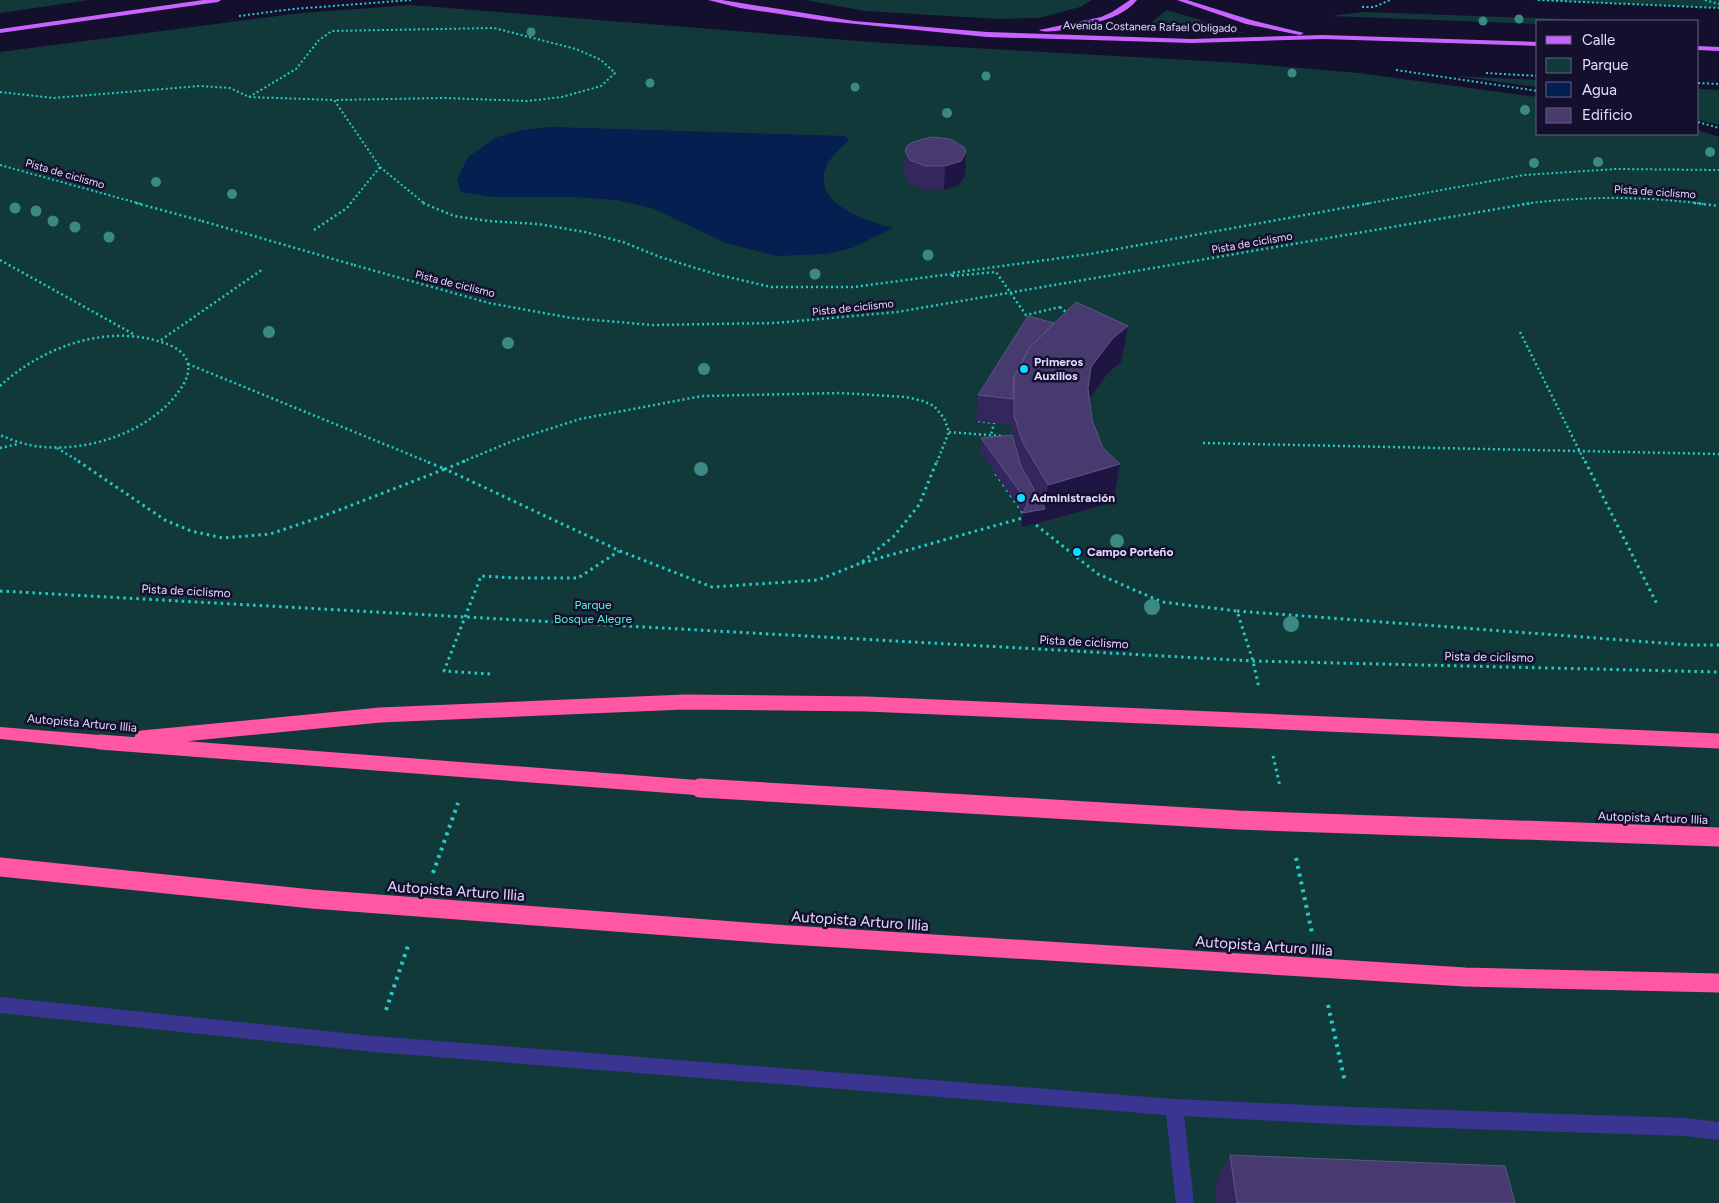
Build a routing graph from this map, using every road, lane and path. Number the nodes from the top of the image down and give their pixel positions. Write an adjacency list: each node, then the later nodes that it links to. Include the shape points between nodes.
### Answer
1 (218, 0): 13 (main road)
2 (711, 0): 14 (main road, via 832,21)
3 (1134, 0): 14 (main road, via 1119,12 1101,19)
4 (1180, 0): 15 (main road, Avenida Costanera Rafael Obligado, via 1249,22)
5 (1538, 0): 6 (path)
6 (1558, 0): 10 (path)
7 (1608, 0): 10 (path)
8 (1626, 0): 10 (path)
9 (1705, 0): 11 (path)
10 (1619, 4): 12 (path)
11 (1719, 4)
12 (1719, 8)
13 (0, 31)
14 (1007, 35): 15 (main road, Avenida Costanera Rafael Obligado, via 1192,41)
15 (1323, 37): 16 (main road, Avenida Costanera Rafael Obligado)
16 (1536, 44)
17 (1699, 48): 18 (main road)
18 (1719, 49)
19 (1393, 70): 22 (path)
20 (1699, 83): 21 (path)
21 (1719, 84)
22 (1536, 91)
23 (0, 92): 24 (path, via 53,98 200,86 230,88)
24 (250, 97): 25 (path); 25 (path, via 296,68 319,40 332,31 494,28 576,49 601,60 615,73 600,86 562,97 535,100)
25 (334, 100): 29 (path)
26 (1699, 122): 27 (path)
27 (1719, 128)
28 (0, 165): 31 (path, Pista de ciclismo, bridge, via 474,298 570,318 646,326 816,322 897,312 1561,200 1628,197)
29 (380, 167): 32 (path, via 347,208); 35 (path, via 423,203 454,216 585,232 715,274 771,287 854,287)
30 (1719, 170): 35 (path, via 1616,169 1524,175 1090,254)
31 (1719, 206)
32 (314, 230)
33 (0, 260): 38 (path)
34 (263, 269): 39 (path)
35 (951, 275): 36 (path, bridge, via 996,272 1026,315 1060,307)
36 (1067, 313)
37 (1520, 332): 52 (path)
38 (137, 336): 39 (path); 41 (path, via 108,336 77,342 47,353 21,368)
39 (161, 340): 40 (path, via 179,350)
40 (188, 364): 51 (path, via 187,381 175,399 153,417 124,433); 55 (path)
41 (0, 386)
42 (981, 413): 45 (path, via 976,421 994,423)
43 (950, 432): 45 (path); 55 (path, via 945,417 933,405 913,398 786,393 702,396 580,419 515,440); 58 (path, via 919,505 894,536)
44 (0, 435): 49 (path)
45 (991, 435): 46 (path); 47 (path)
46 (1000, 436)
47 (994, 442)
48 (1203, 443): 52 (path)
49 (19, 444): 50 (path); 51 (path)
50 (0, 448)
51 (56, 448): 55 (path, via 165,520 191,532 223,538 270,534)
52 (1580, 451): 53 (path); 60 (path)
53 (1719, 454)
54 (992, 468): 56 (path)
55 (446, 469): 57 (path)
56 (1026, 517): 58 (path); 61 (path, via 1098,574 1162,602)
57 (620, 551): 58 (path, via 712,586 818,580); 65 (path, bridge, via 578,578 481,576 444,671)
58 (861, 564)
59 (0, 590): 63 (path, Pista de ciclismo)
60 (1658, 606)
61 (1237, 611): 62 (path); 63 (path)
62 (1719, 645)
63 (1253, 661): 64 (path, Pista de ciclismo); 66 (path)
64 (1719, 672)
65 (492, 674)
66 (1259, 690)
67 (0, 733): 69 (highway, Autopista Arturo Illia)
68 (1719, 741): 69 (highway, bridge, via 867,704 684,702 380,715)
69 (100, 742): 73 (highway, Autopista Arturo Illia, bridge, via 783,793 1238,820)
70 (1271, 747): 72 (path)
71 (460, 795): 76 (path)
72 (1282, 795)
73 (1719, 837)
74 (1295, 854): 78 (path)
75 (0, 868): 79 (highway, Autopista Arturo Illia, bridge, via 312,899 774,934 1465,977)
76 (432, 878)
77 (412, 933): 82 (path)
78 (1314, 941)
79 (1719, 983)
80 (1327, 1000): 84 (path)
81 (0, 1005): 82 (lane)
82 (374, 1044): 83 (lane)
83 (1174, 1107): 84 (lane); 86 (lane)
84 (1352, 1116): 85 (lane, via 1686,1127)
85 (1719, 1131)
86 (1185, 1203)

